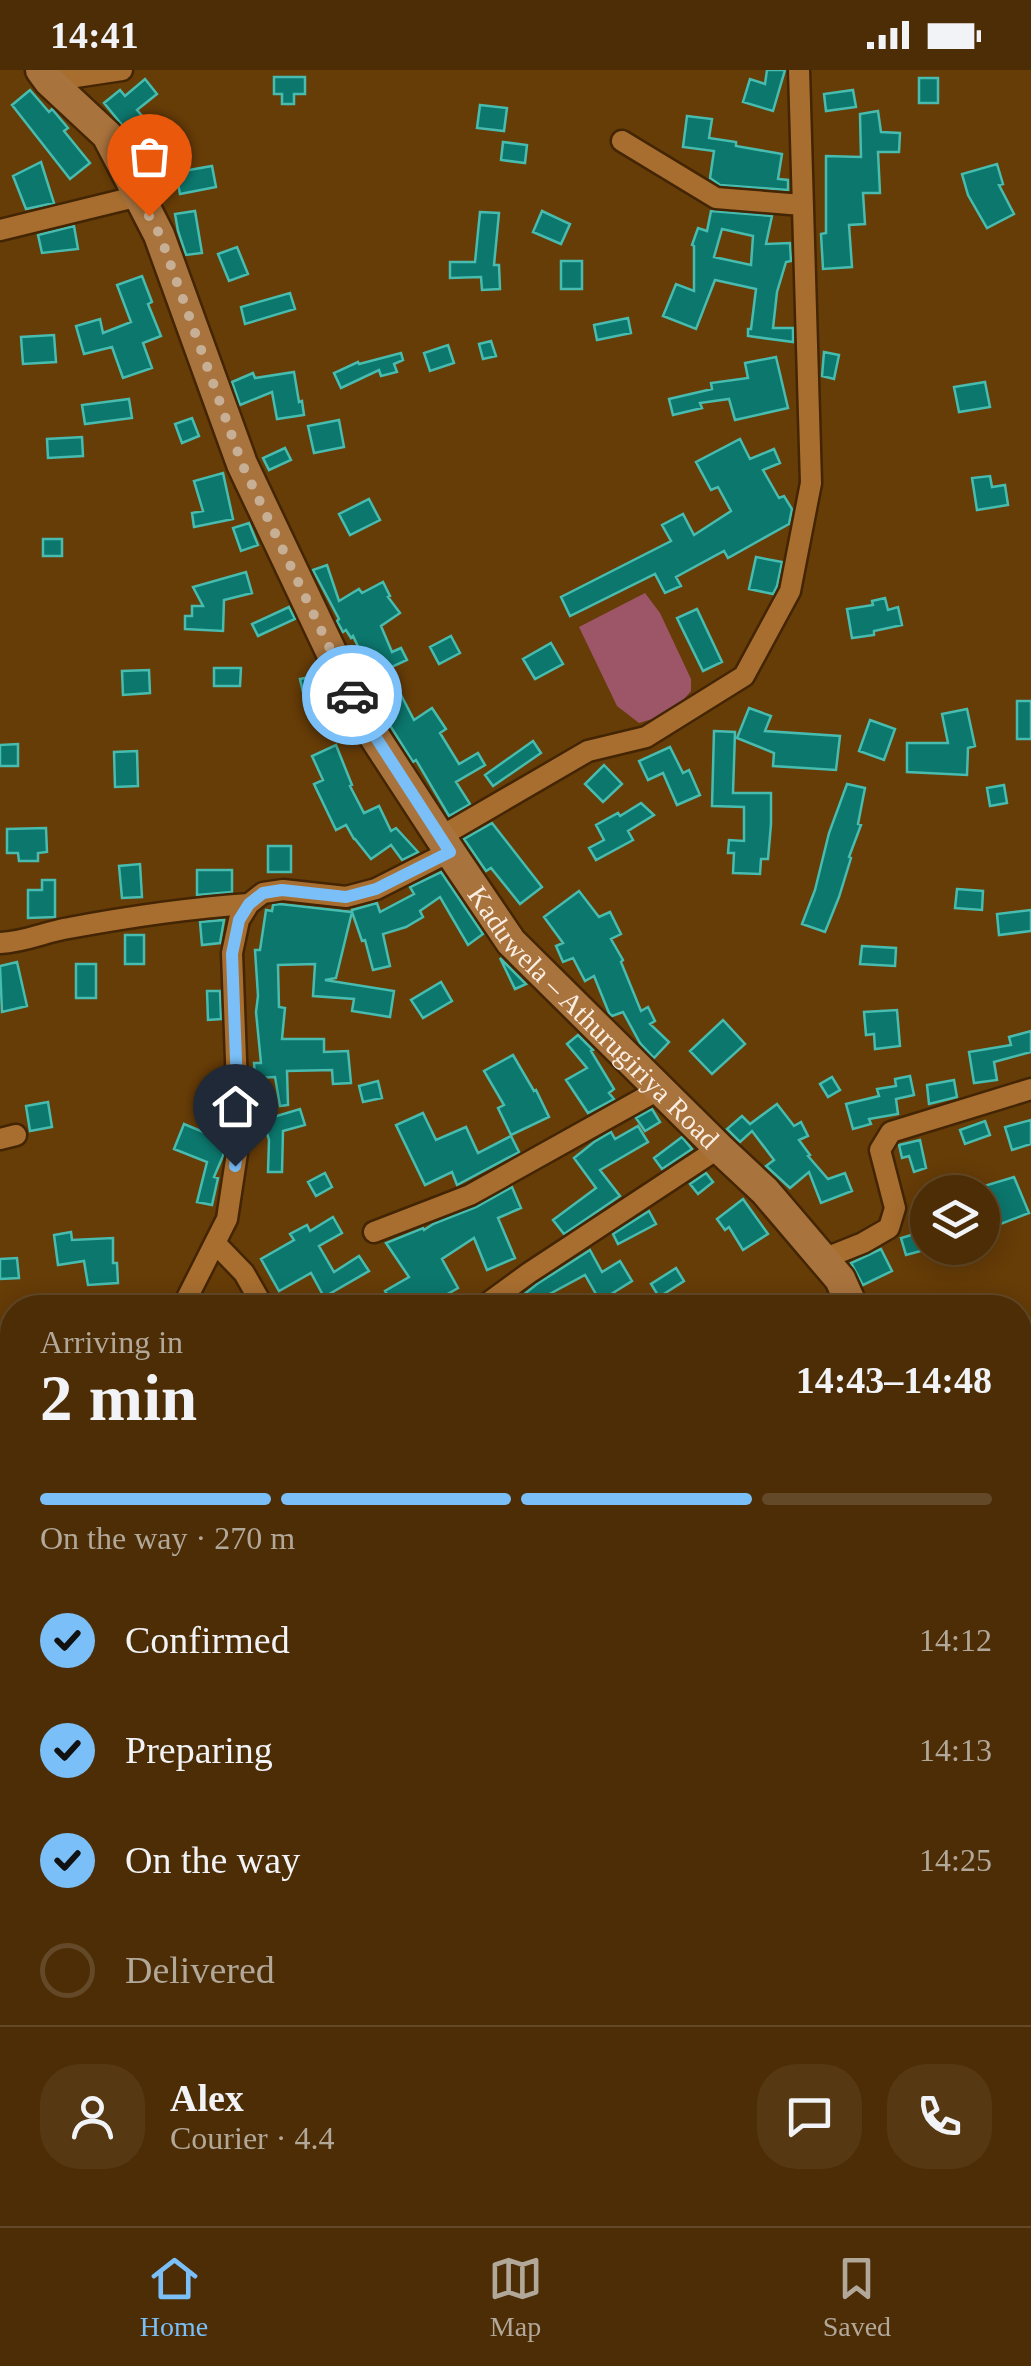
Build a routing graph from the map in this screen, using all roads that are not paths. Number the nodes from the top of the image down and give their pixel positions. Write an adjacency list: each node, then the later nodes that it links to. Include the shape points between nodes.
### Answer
1 (122, 70): 3 (street)
2 (801, 73): 6 (street)
3 (45, 75): 5 (main road, Kaduwela – Athurugiriya Road, via 107,136)
4 (622, 141): 6 (street, via 716,198)
5 (139, 196): 7 (street); 8 (main road, Kaduwela – Athurugiriya Road, via 160,235 242,464 364,719)
6 (802, 205): 8 (street, via 810,483 790,591 744,676 646,738 588,751)
7 (0, 230)
8 (445, 844): 9 (street, via 376,889 346,897 282,890); 11 (main road, Kaduwela – Athurugiriya Road, via 511,942)
9 (249, 904): 10 (street, via 64,928); 15 (street, via 232,954 239,1140 227,1219)
10 (0, 944)
11 (660, 1089): 13 (main road, Kaduwela – Athurugiriya Road); 14 (street, via 470,1195)
12 (1031, 1089): 16 (street, via 891,1132 880,1150 896,1208 889,1228)
13 (719, 1148): 16 (main road, Kaduwela – Athurugiriya Road); 19 (street)
14 (374, 1232)
15 (215, 1243): 17 (street); 18 (street)
16 (823, 1259): 20 (main road, Kaduwela – Athurugiriya Road)
17 (189, 1295)
18 (257, 1295)
19 (499, 1295)
20 (847, 1295)

